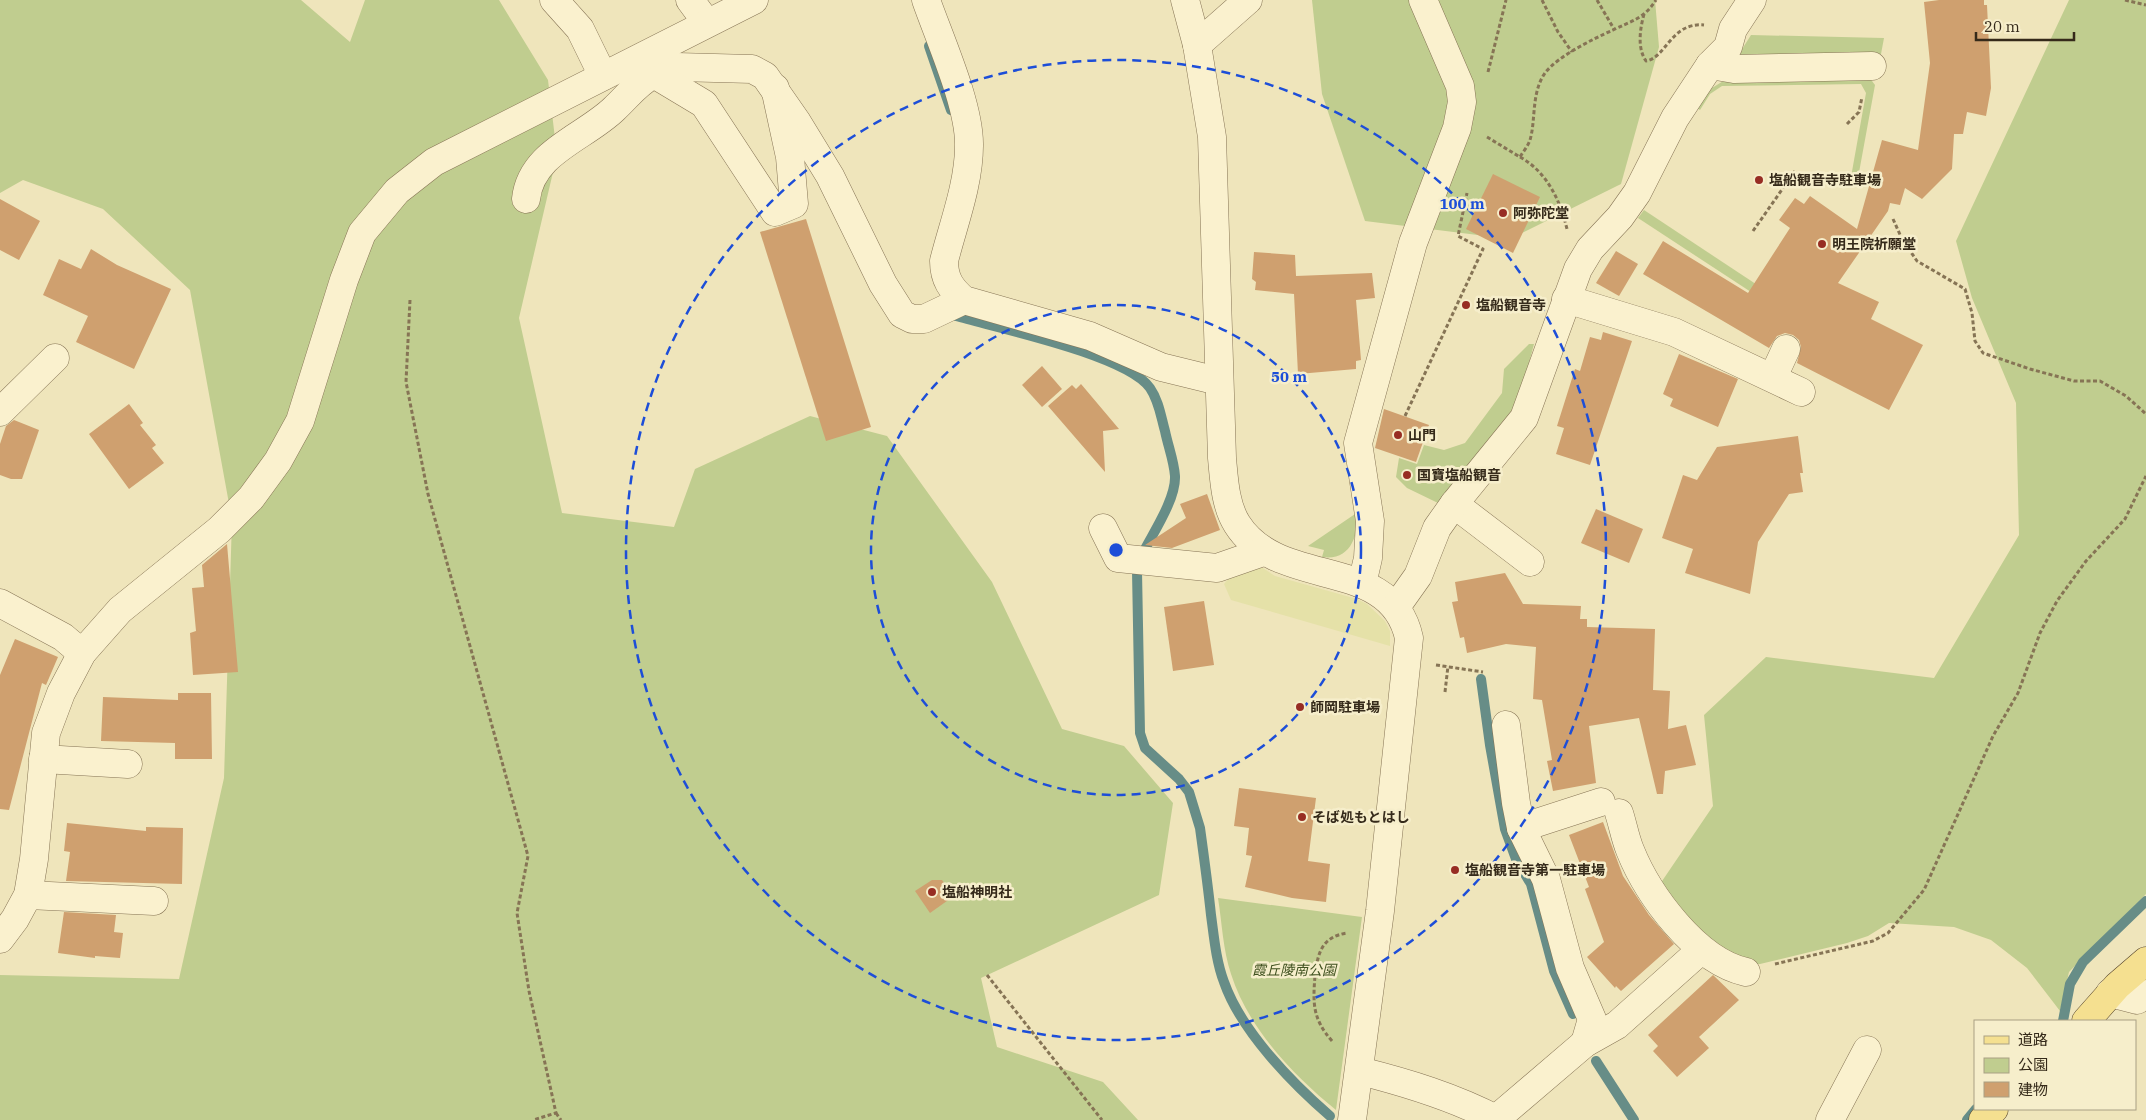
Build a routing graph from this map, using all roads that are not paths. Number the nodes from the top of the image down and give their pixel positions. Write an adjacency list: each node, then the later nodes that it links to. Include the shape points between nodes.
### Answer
1 (554, 0): 14 (street, via 580,29)
2 (690, 0): 9 (street)
3 (754, 0): 9 (street)
4 (926, 0): 18 (street, via 966,117 969,146 966,175 944,262 948,282)
5 (1185, 0): 10 (street)
6 (1248, 0): 10 (street)
7 (1423, 0): 29 (street, via 1460,86 1462,102 1457,128 1413,243 1358,443 1370,521 1368,558)
8 (1752, 0): 12 (street, via 1733,29 1728,47)
9 (707, 24): 11 (street)
10 (1197, 45): 22 (street, via 1212,137)
11 (650, 65): 14 (street); 15 (street, via 752,69 765,76); 15 (street, via 704,104 775,212 794,204 790,158); 16 (street, via 613,110 551,155 534,172)
12 (1710, 65): 13 (street, via 1734,70); 17 (street, via 1675,118 1638,193 1583,260)
13 (1872, 66)
14 (603, 76): 32 (street, via 434,162 396,191 362,234 344,280 300,422 278,461 251,498 219,530 120,610)
15 (775, 88): 18 (street, via 830,176 883,284 902,314 912,319 924,319)
16 (526, 199)
17 (1566, 299): 21 (street, via 1674,332); 25 (street, via 1524,418)
18 (964, 300): 22 (street, via 1090,336 1161,367)
19 (1786, 349): 21 (street)
20 (55, 358): 24 (street)
21 (1773, 377): 23 (street)
22 (1218, 380): 27 (street, via 1228,503 1236,523)
23 (1801, 392)
24 (0, 412)
25 (1454, 504): 28 (street); 31 (street, via 1437,528 1418,576)
26 (1103, 528): 27 (street, via 1106,560 1217,568)
27 (1263, 552): 29 (street, via 1282,562)
28 (1530, 562)
29 (1362, 584): 31 (street, via 1380,592)
30 (0, 603): 32 (street, via 63,637)
31 (1396, 607): 48 (street, via 1406,622 1410,638)
32 (82, 653): 34 (street, via 61,693 46,733)
33 (1506, 725): 36 (street)
34 (43, 760): 35 (street); 37 (street)
35 (128, 764)
36 (1521, 828): 40 (street, via 1610,807 1653,894); 46 (street, via 1546,879 1570,968 1592,1019)
37 (28, 895): 38 (street); 39 (street)
38 (154, 901)
39 (0, 939)
40 (1701, 950): 42 (street); 46 (street, via 1617,1025)
41 (2146, 961): 43 (main road)
42 (1746, 972)
43 (2110, 993): 44 (street, via 2137,1000); 45 (main road)
44 (2146, 994)
45 (2087, 1020)
46 (1585, 1042): 51 (street)
47 (1867, 1050): 52 (street)
48 (1360, 1071): 50 (street); 51 (street, via 1406,1082)
49 (1993, 1110): 53 (main road)
50 (1352, 1120)
51 (1497, 1120)
52 (1830, 1120)
53 (1983, 1120)

